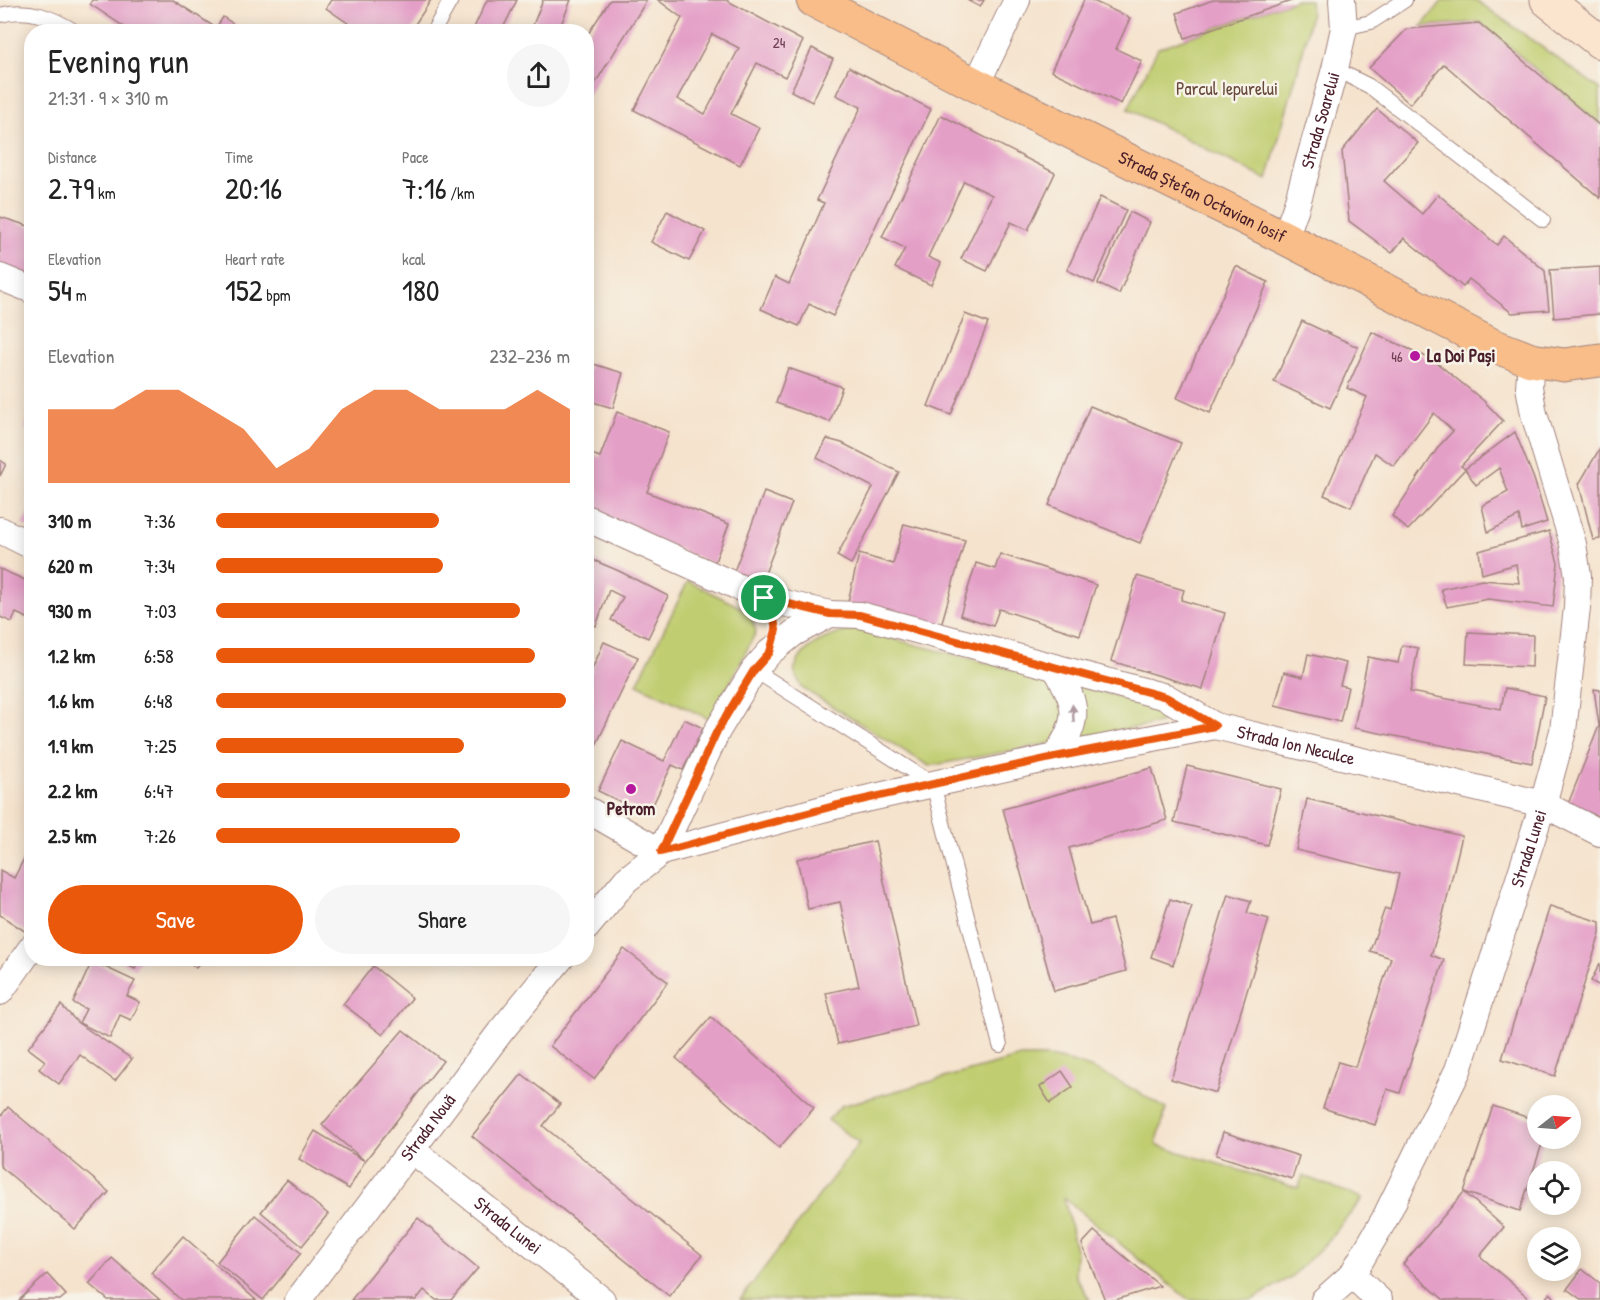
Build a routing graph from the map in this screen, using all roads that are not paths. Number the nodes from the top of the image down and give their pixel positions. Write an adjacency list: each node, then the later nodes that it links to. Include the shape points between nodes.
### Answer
1 (451, 0): 9 (lane)
2 (813, 0): 13 (main road, Strada Ștefan Octavian Iosif)
3 (1017, 0): 13 (street)
4 (1342, 0): 10 (street, Strada Soarelui)
5 (1405, 0): 10 (lane, via 1371,22)
6 (1547, 0): 11 (main road)
7 (0, 15): 8 (lane, via 25,11)
8 (62, 24)
9 (438, 24)
10 (1344, 28): 12 (street, Strada Soarelui)
11 (1600, 42)
12 (1335, 69): 14 (lane, via 1370,86); 15 (street, Strada Soarelui)
13 (976, 85): 15 (main road, Strada Ștefan Octavian Iosif)
14 (1543, 220)
15 (1285, 238): 18 (main road, Strada Ștefan Octavian Iosif, via 1491,345)
16 (0, 277): 17 (street)
17 (24, 287)
18 (1531, 360): 19 (main road, Strada Ștefan Octavian Iosif, via 1564,365); 23 (street, Strada Lunei, via 1529,387 1534,414 1573,544)
19 (1600, 360)
20 (594, 522): 24 (street, Strada Ion Neculce)
21 (0, 530): 22 (street)
22 (24, 542)
23 (1589, 573): 31 (street, Strada Lunei, via 1577,608 1563,731)
24 (764, 598): 25 (street, Strada Ion Neculce); 26 (street, via 776,630)
25 (830, 614): 26 (street, via 794,633); 27 (street, Strada Ion Neculce, via 860,615)
26 (762, 661): 30 (lane); 34 (street, via 717,731)
27 (1055, 667): 28 (street, Strada Ion Neculce, via 1166,697); 29 (street, one-way to 27, via 1074,723 1068,688)
28 (1215, 726): 29 (street); 31 (street, Strada Ion Neculce)
29 (1055, 757): 30 (street)
30 (933, 784): 34 (street); 39 (lane)
31 (1543, 804): 33 (street, Strada Ion Neculce); 41 (street, Strada Lunei, via 1458,1070 1384,1220)
32 (594, 814): 34 (street)
33 (1600, 833)
34 (661, 852): 35 (street, via 626,880)
35 (594, 918)
36 (24, 958): 38 (street)
37 (554, 966): 40 (street, Strada Nouă)
38 (0, 992)
39 (1000, 1045)
40 (412, 1150): 42 (street, Strada Nouă); 43 (street, Strada Lunei)
41 (1352, 1275): 44 (street, Strada Lunei); 45 (street)
42 (298, 1300)
43 (602, 1300)
44 (1324, 1300)
45 (1379, 1300)

